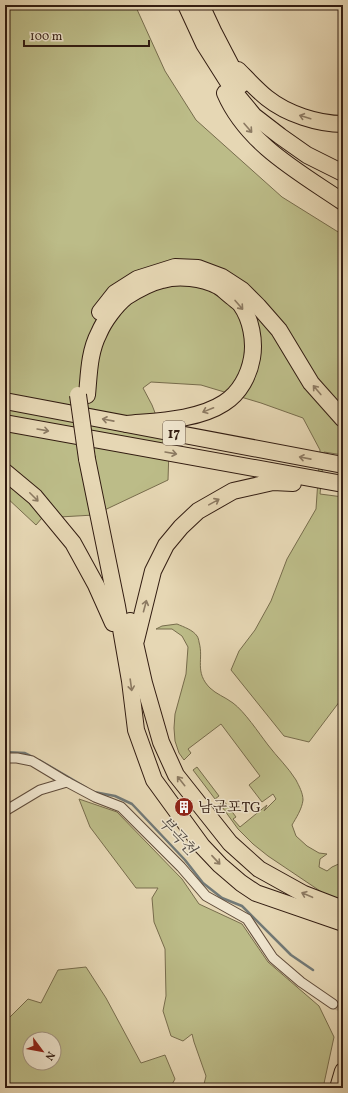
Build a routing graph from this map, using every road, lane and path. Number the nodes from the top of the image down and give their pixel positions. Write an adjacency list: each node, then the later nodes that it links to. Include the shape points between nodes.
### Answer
1 (186, 5): 3 (highway)
2 (201, 5): 3 (highway)
3 (209, 38): 4 (highway, one-way to 3, via 310,119 288,112 267,99); 5 (highway, via 243,88 261,109 294,134); 6 (highway, via 235,93 254,116 307,155); 7 (highway, one-way to 7, via 228,98 246,127 288,165)
4 (343, 124)
5 (343, 163)
6 (343, 173)
7 (343, 202)
8 (82, 395): 10 (highway, one-way to 8, via 311,383 279,330 258,306 242,290 222,277 198,268 176,267 137,279 115,292 101,309 91,330 80,369); 12 (highway, one-way to 12, via 91,352 99,333 125,298 145,286 162,280 197,278 218,286 241,305 250,324 254,348 251,366 240,390 225,403 192,416); 16 (highway)
9 (5, 401): 12 (highway, 17, one-way to 9)
10 (343, 419)
11 (5, 423): 15 (highway, 17, one-way to 15)
12 (127, 424): 13 (highway, 17, one-way to 12)
13 (343, 465)
14 (5, 472): 16 (highway, one-way to 16, via 35,497 73,543)
15 (343, 484): 16 (highway, one-way to 15, via 153,571 166,545 198,511 233,492 273,482)
16 (129, 645): 20 (highway, one-way to 16, via 304,894 259,869 230,843 176,775 161,742 144,683); 21 (highway, one-way to 21, via 136,730 154,780 202,846 220,865 256,893)
17 (5, 758): 18 (street, via 32,761)
18 (67, 782): 19 (street, via 40,790); 22 (street, via 121,807 206,896 247,919 273,958 301,982)
19 (5, 811)
20 (343, 909)
21 (343, 923)
22 (333, 1004)
23 (343, 1072): 24 (highway)
24 (338, 1088)

